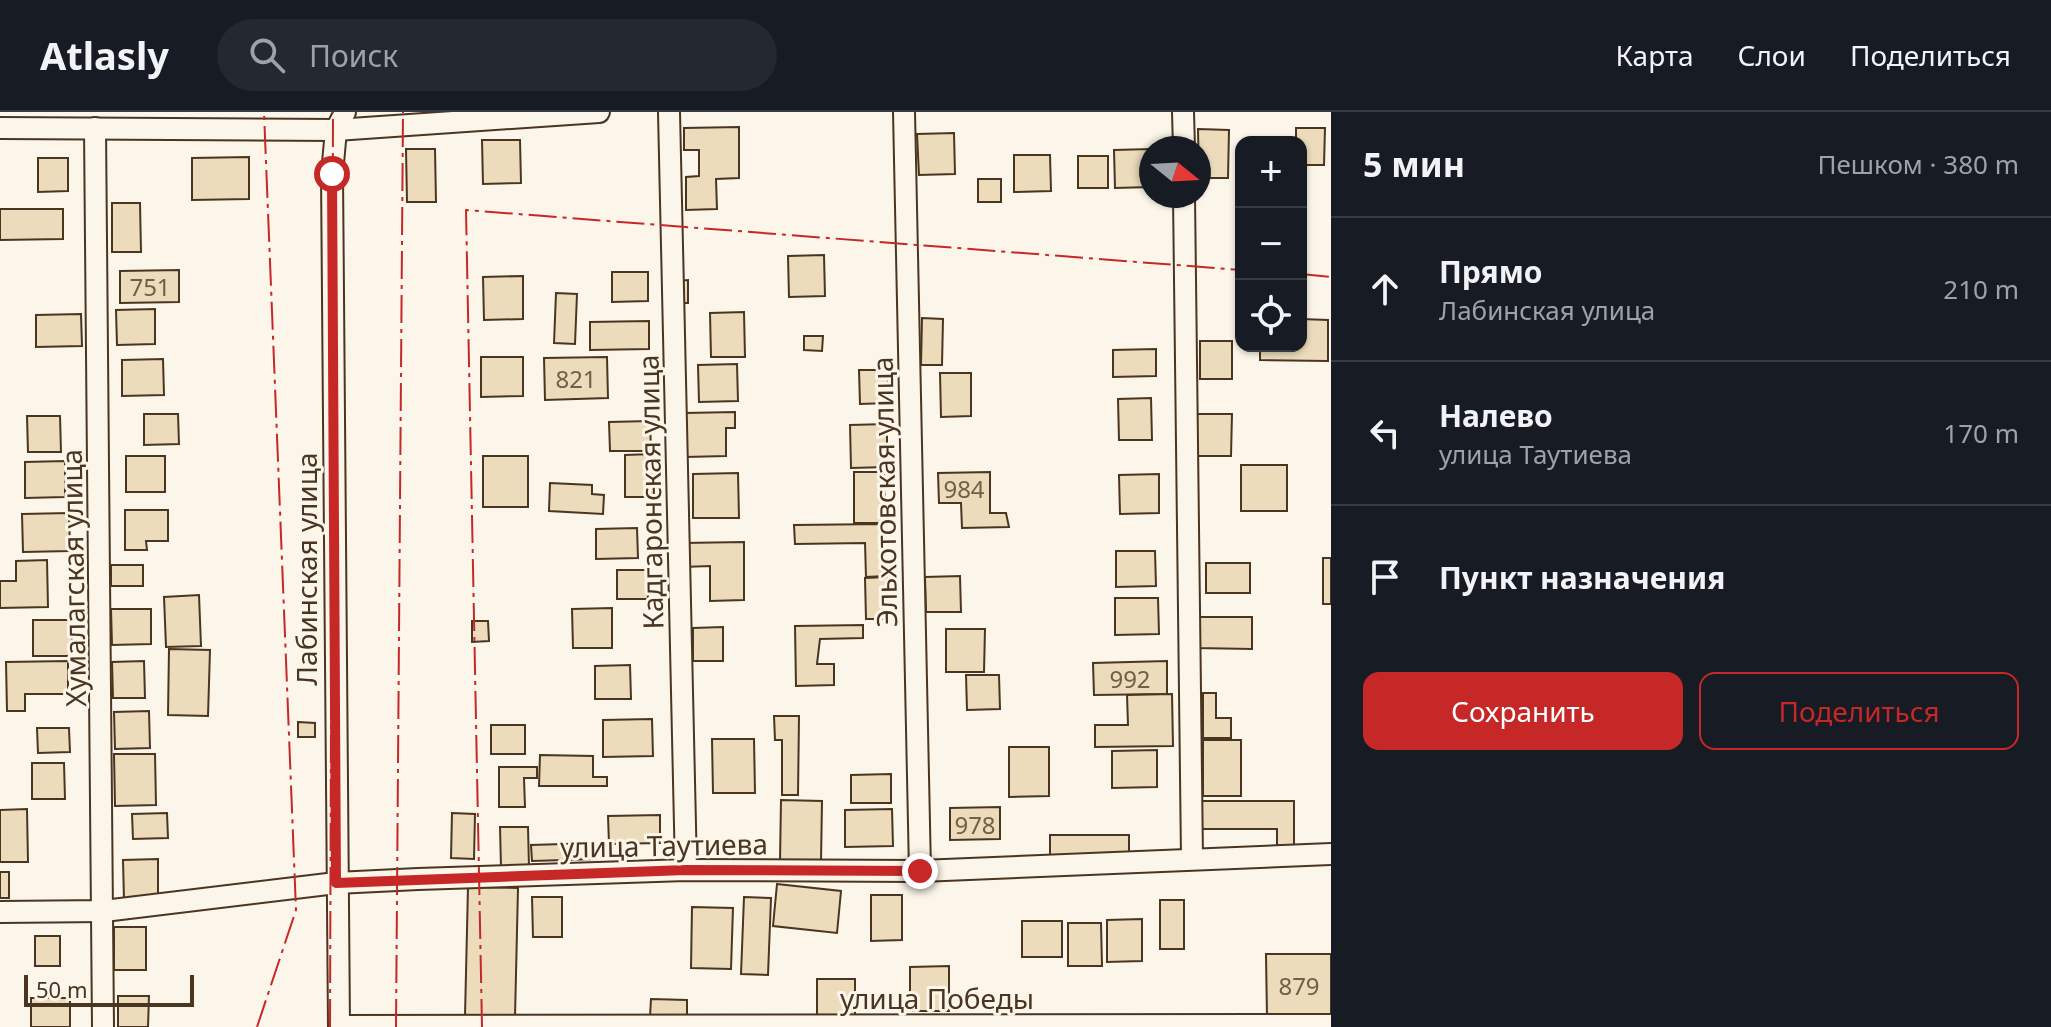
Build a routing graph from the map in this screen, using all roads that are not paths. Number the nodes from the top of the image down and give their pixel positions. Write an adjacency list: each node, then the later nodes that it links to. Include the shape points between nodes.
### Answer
1 (599, 112): 5 (street)
2 (669, 112): 12 (street, Кадгаронская улица)
3 (904, 112): 13 (street, Эльхотовская улица)
4 (1183, 112): 8 (street)
5 (340, 121): 7 (street); 14 (street, Лабинская улица, via 332,174)
6 (0, 128): 7 (street)
7 (95, 128): 15 (street, Хумалагская улица)
8 (1184, 136)
9 (1184, 208): 11 (street)
10 (1331, 854): 11 (street, улица Таутиева)
11 (1192, 858): 13 (street, улица Таутиева)
12 (686, 870): 13 (street, улица Таутиева); 14 (street, улица Таутиева)
13 (920, 871)
14 (336, 883): 15 (street, улица Таутиева); 18 (street, Лабинская улица)
15 (104, 911): 16 (street, улица Таутиева); 20 (street, Хумалагская улица)
16 (0, 912)
17 (1331, 1025): 19 (street, улица Победы)
18 (339, 1026): 19 (street, улица Победы)
19 (542, 1026)
20 (103, 1027)

